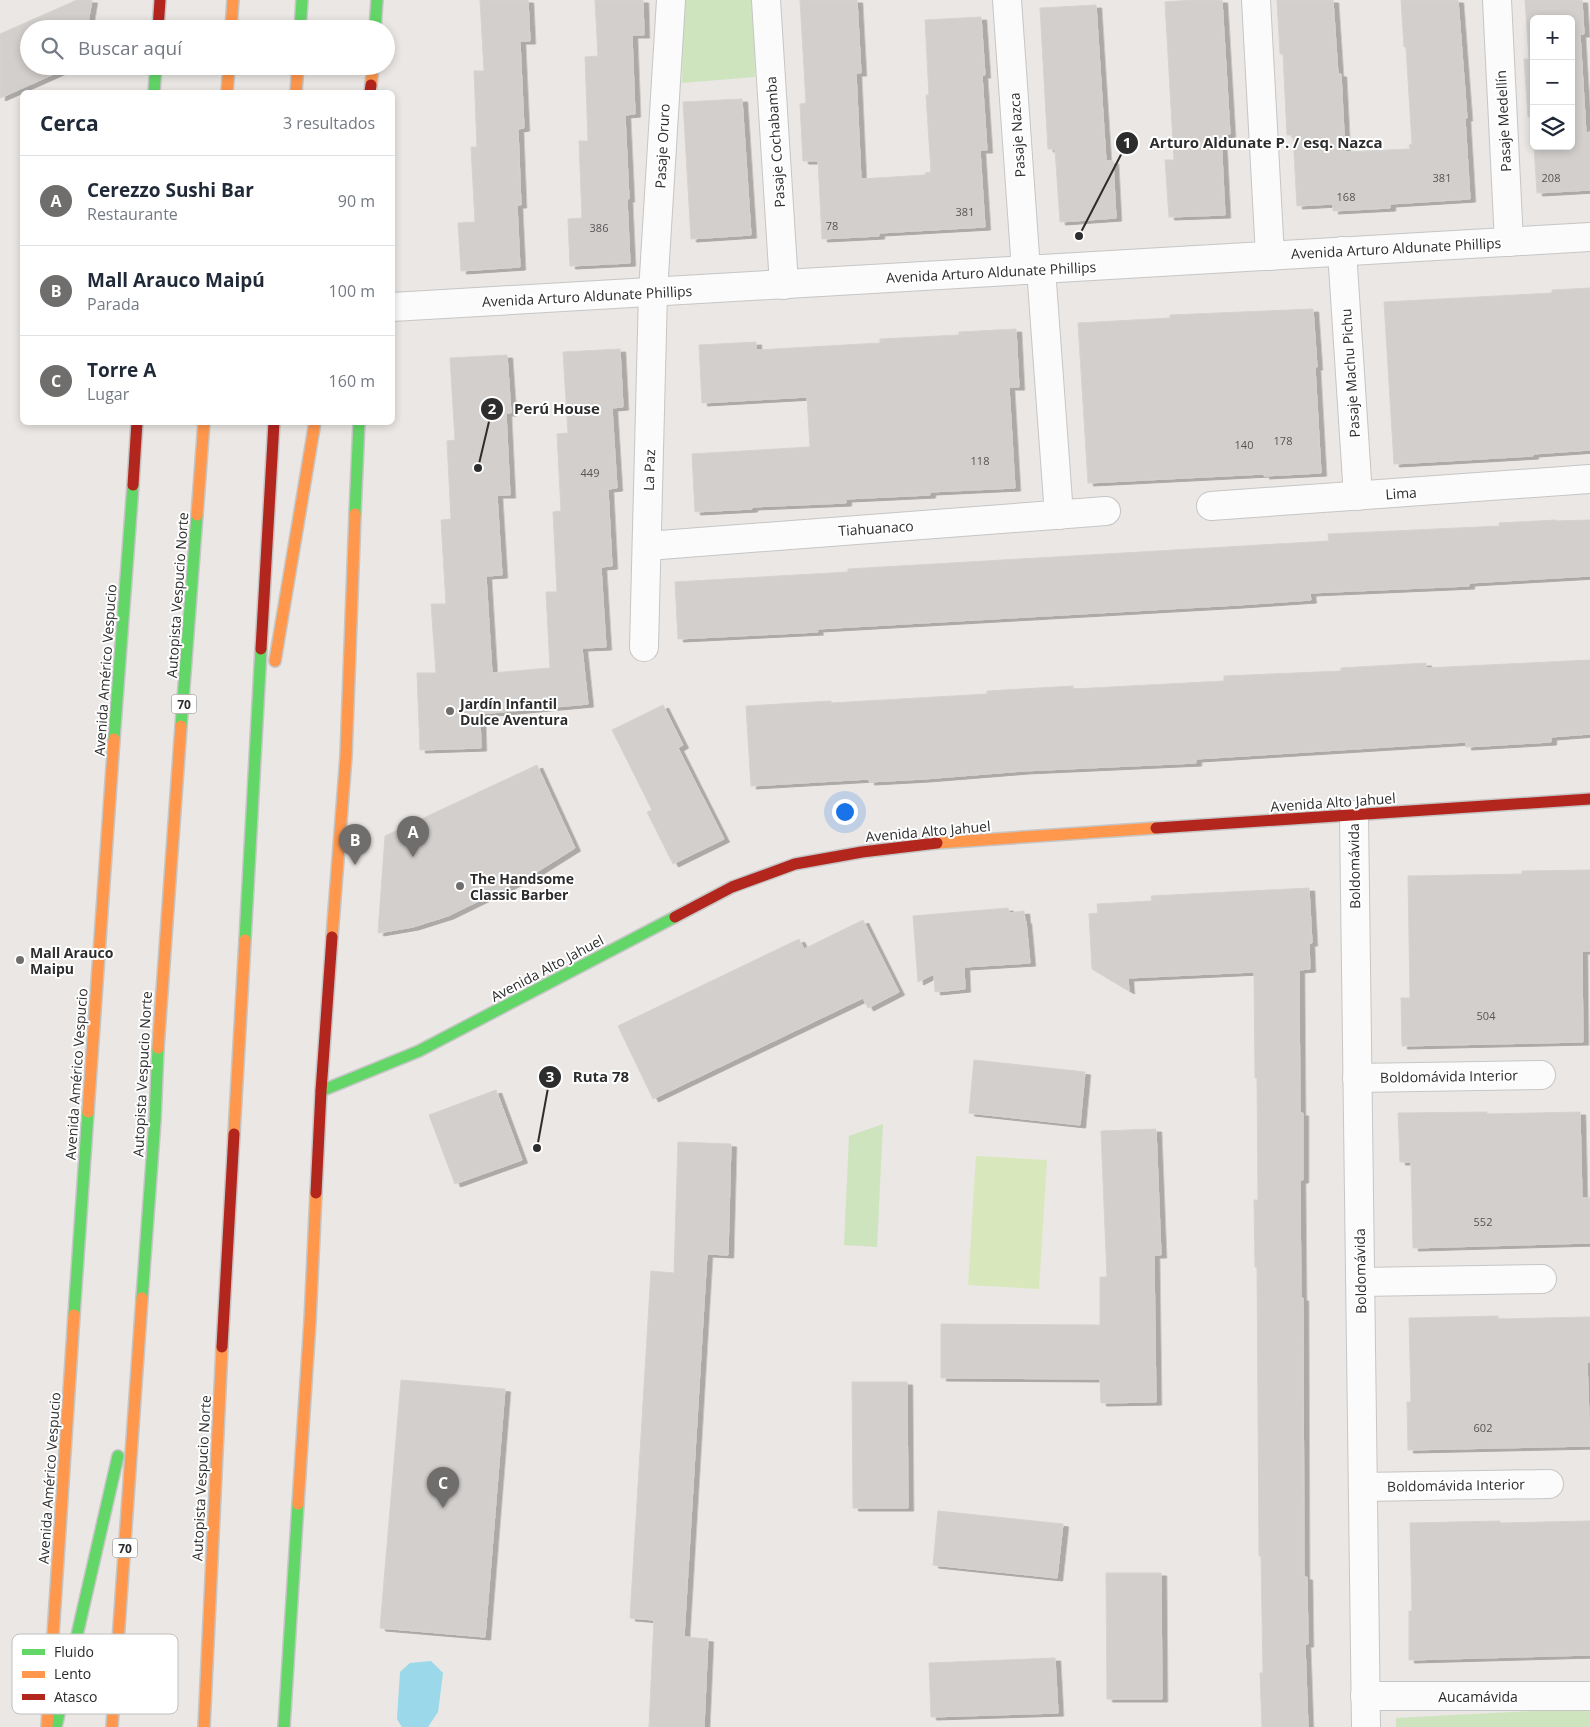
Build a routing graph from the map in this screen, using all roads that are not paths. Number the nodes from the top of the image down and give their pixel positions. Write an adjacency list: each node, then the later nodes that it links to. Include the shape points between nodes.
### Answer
1 (160, 0): 10 (main road)
2 (233, 0): 11 (main road)
3 (302, 0): 12 (main road)
4 (377, 0): 13 (main road)
5 (671, 0): 28 (street, Pasaje Oruro)
6 (766, 0): 27 (street, Pasaje Cochabamba)
7 (1007, 0): 26 (street, Pasaje Nazca)
8 (1256, 0): 25 (street)
9 (1497, 0): 23 (street, Pasaje Medellín)
10 (159, 20)
11 (232, 20)
12 (301, 20)
13 (376, 20)
14 (155, 75): 18 (main road)
15 (228, 75): 19 (main road)
16 (297, 75): 20 (main road)
17 (372, 75): 21 (main road)
18 (154, 90)
19 (227, 90)
20 (296, 90)
21 (371, 90)
22 (1590, 237): 23 (street, Avenida Arturo Aldunate Phillips)
23 (1509, 242): 24 (street, Avenida Arturo Aldunate Phillips)
24 (1342, 251): 25 (street, Avenida Arturo Aldunate Phillips); 36 (street, Pasaje Machu Pichu)
25 (1270, 256): 26 (street, Avenida Arturo Aldunate Phillips)
26 (1034, 270): 27 (street, Avenida Arturo Aldunate Phillips); 39 (street, Pasaje Nazca)
27 (784, 285): 28 (street, Avenida Arturo Aldunate Phillips)
28 (653, 292): 29 (street, Avenida Arturo Aldunate Phillips); 40 (street, La Paz)
29 (395, 307)
30 (138, 425): 55 (main road, Avenida Américo Vespucio)
31 (204, 425): 52 (main road, Autopista Vespucio Norte / 70)
32 (274, 425): 44 (main road, Autopista Vespucio Norte)
33 (314, 425): 42 (main road)
34 (359, 425): 49 (main road, via 346,756)
35 (1590, 480): 36 (street, Lima)
36 (1358, 496): 37 (street, Lima)
37 (1211, 506)
38 (1106, 511): 39 (street, Tiahuanaco)
39 (1059, 515): 40 (street, Tiahuanaco)
40 (647, 546): 41 (street, La Paz)
41 (644, 647)
42 (274, 668)
43 (269, 698): 44 (main road)
44 (253, 796): 66 (main road, Autopista Vespucio Norte)
45 (1590, 799): 46 (main road, Avenida Alto Jahuel)
46 (1354, 815): 48 (street, Boldomávida); 49 (main road, Avenida Alto Jahuel, via 912,845 794,864 732,887 419,1051)
47 (1541, 1075): 48 (street, Boldomávida Interior)
48 (1357, 1078): 51 (street, Boldomávida)
49 (321, 1091): 67 (main road)
50 (1542, 1279): 51 (street)
51 (1360, 1282): 54 (street, Boldomávida)
52 (137, 1369): 56 (main road); 57 (main road, Autopista Vespucio Norte / 70)
53 (1549, 1484): 54 (street, Boldomávida Interior)
54 (1362, 1487): 58 (street, Boldomávida)
55 (53, 1634)
56 (77, 1634)
57 (118, 1634)
58 (1365, 1696): 59 (street, Aucamávida); 68 (street, Boldomávida)
59 (1590, 1696)
60 (48, 1714): 63 (main road, Avenida Américo Vespucio)
61 (59, 1714): 64 (main road)
62 (113, 1714): 65 (main road, Autopista Vespucio Norte / 70)
63 (47, 1727)
64 (56, 1727)
65 (112, 1727)
66 (204, 1727)
67 (284, 1727)
68 (1366, 1727)

